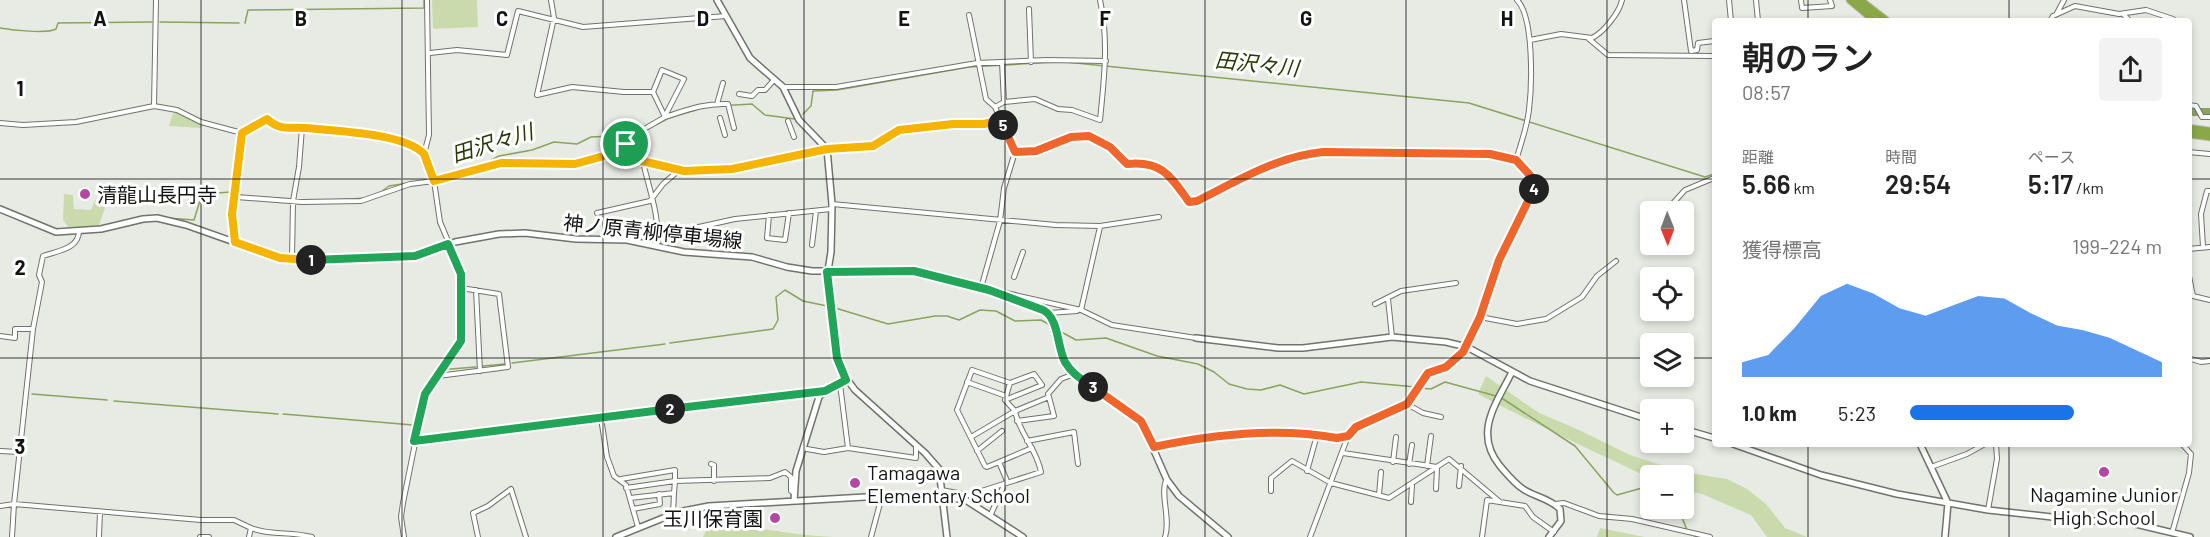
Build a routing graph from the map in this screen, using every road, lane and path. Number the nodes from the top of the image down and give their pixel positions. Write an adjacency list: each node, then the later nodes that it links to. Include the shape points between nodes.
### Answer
1 (156, 0): 45 (street)
2 (427, 0): 32 (street)
3 (551, 0): 21 (street)
4 (717, 0): 20 (street)
5 (1100, 0): 36 (street)
6 (1517, 0): 30 (street, via 1526,12)
7 (1622, 0): 29 (street, via 1602,31)
8 (1684, 0): 31 (street, via 1691,51 1697,50 1698,43)
9 (1729, 0): 22 (street)
10 (1756, 0): 23 (street)
11 (1801, 0): 12 (street, via 1802,8 1832,6)
12 (1830, 0)
13 (1850, 0): 24 (highway)
14 (1860, 0): 25 (highway)
15 (2064, 0): 17 (street)
16 (1029, 9): 34 (street)
17 (2057, 14): 18 (street, via 2075,6); 26 (street)
18 (2123, 14): 27 (street); 28 (street, via 2146,10)
19 (969, 15): 37 (street)
20 (726, 16): 21 (street, via 583,27); 38 (street, via 750,58)
21 (554, 18): 32 (street, via 518,11 507,55 457,50); 41 (street, via 537,95 572,87)
22 (1731, 18)
23 (1758, 18)
24 (1871, 18)
25 (1883, 18)
26 (2053, 18)
27 (2127, 18)
28 (2170, 18)
29 (1589, 39): 30 (street, via 1561,34); 33 (street, via 1608,55)
30 (1530, 40): 69 (street, via 1527,120)
31 (1712, 41)
32 (430, 53): 67 (street, via 429,135)
33 (1712, 56)
34 (1030, 62): 35 (street); 36 (street)
35 (1002, 64): 37 (street); 43 (street)
36 (1106, 64): 43 (street, via 1100,120 1035,99)
37 (977, 65): 40 (street, via 836,87); 47 (street, via 986,99)
38 (774, 80): 40 (street); 42 (street, via 752,96)
39 (723, 83): 44 (street)
40 (783, 87): 64 (street, via 799,120)
41 (653, 92): 48 (street); 48 (street, via 662,70 684,79)
42 (739, 94)
43 (1004, 102): 47 (street)
44 (717, 104): 48 (street, via 702,104); 55 (street, via 729,107)
45 (154, 106): 53 (street, via 76,122); 58 (street)
46 (2192, 106): 49 (street, via 2202,117)
47 (995, 107): 51 (street)
48 (665, 117): 63 (street, via 626,136)
49 (2210, 117)
50 (720, 118): 59 (street)
51 (1001, 120): 64 (street, via 899,130 873,146); 65 (street)
52 (788, 121): 61 (street)
53 (0, 123)
54 (302, 128): 58 (street, via 283,129 267,119); 67 (street, via 389,139); 77 (street)
55 (734, 128)
56 (2192, 129): 57 (highway)
57 (2210, 131)
58 (242, 133): 75 (street)
59 (725, 135)
60 (2192, 135): 62 (highway)
61 (794, 137)
62 (2210, 137)
63 (626, 144): 70 (street, via 640,145); 73 (street, via 611,154 575,164 501,163)
64 (827, 149): 71 (street, via 732,169); 79 (street)
65 (1015, 152): 69 (street, via 1051,147 1071,137 1097,138 1127,164 1165,170 1189,202 1308,153 1490,154); 86 (street, via 1004,188)
66 (2192, 152): 68 (street)
67 (424, 154): 73 (street)
68 (2210, 154)
69 (1516, 160): 113 (street, via 1536,182 1499,260)
70 (642, 161): 71 (street); 76 (street)
71 (678, 171): 76 (street)
72 (1712, 179): 78 (street, via 1685,190)
73 (434, 181): 77 (street, via 410,184 368,201); 91 (street, via 440,222)
74 (2210, 191): 94 (street, via 2201,214)
75 (236, 194): 77 (street); 90 (street, via 232,214)
76 (652, 198): 82 (street); 89 (street)
77 (293, 199): 98 (street)
78 (1675, 201)
79 (831, 206): 81 (street); 86 (street); 100 (street)
80 (0, 209): 88 (street, 神ノ原青柳停車場線, via 56,232)
81 (816, 211): 83 (street); 93 (street)
82 (597, 213)
83 (789, 213): 84 (street); 84 (street, via 785,240 767,238)
84 (769, 215): 89 (street)
85 (1159, 217): 87 (street)
86 (1000, 221): 87 (street); 104 (street)
87 (1100, 226): 111 (street)
88 (79, 230): 90 (street, 神ノ原青柳停車場線, via 157,218); 114 (street, via 72,245 43,256)
89 (658, 236): 92 (street)
90 (235, 242): 98 (street, 神ノ原青柳停車場線)
91 (448, 244): 92 (street, 神ノ原青柳停車場線, via 525,233); 98 (street, 神ノ原青柳停車場線, via 415,256); 103 (street, via 460,269)
92 (657, 245): 100 (street, 神ノ原青柳停車場線, via 684,252 752,257)
93 (812, 245)
94 (2203, 247): 95 (street); 96 (street)
95 (2210, 247)
96 (2192, 248)
97 (1023, 252): 101 (street)
98 (292, 260)
99 (1616, 261): 113 (street, via 1597,276 1582,297 1546,319 1517,324)
100 (827, 272): 104 (street, 神ノ原青柳停車場線, via 914,271); 125 (street, via 837,358)
101 (1014, 277)
102 (1456, 282): 108 (street, via 1401,291)
103 (461, 288): 105 (street); 122 (street, via 461,341)
104 (981, 289): 106 (street, 神ノ原青柳停車場線)
105 (476, 290): 121 (street); 121 (street, via 499,294 508,367)
106 (989, 290): 111 (street); 112 (street, 神ノ原青柳停車場線)
107 (2192, 292): 109 (street)
108 (1388, 299): 110 (street); 116 (street)
109 (2210, 300)
110 (1375, 304)
111 (1081, 310): 112 (street); 117 (street, via 1112,325)
112 (1049, 313): 124 (street, via 1063,358)
113 (1480, 317): 118 (street)
114 (33, 329): 115 (street, via 15,329 15,338); 161 (street)
115 (0, 336)
116 (1392, 337): 117 (street, via 1303,348); 118 (street)
117 (1196, 338)
118 (1467, 347): 123 (street); 132 (street, via 1446,367 1428,373)
119 (2192, 359): 120 (street)
120 (2210, 361)
121 (480, 371): 122 (street)
122 (440, 372): 146 (street, via 425,394)
123 (1512, 372): 135 (street); 199 (street, via 1490,414 1487,443 1497,462 1525,491)
124 (1074, 374): 130 (street, via 1061,379); 150 (street, via 1141,421)
125 (846, 380): 127 (street); 148 (street)
126 (967, 382): 128 (street, via 972,370); 131 (street); 141 (street, via 957,410)
127 (840, 383): 129 (street); 156 (street)
128 (1010, 383): 131 (street); 131 (street, via 1034,374 1042,386)
129 (825, 391): 136 (street); 187 (street, via 819,397 803,448)
130 (1049, 397): 133 (street); 137 (street, via 1054,416)
131 (1005, 398): 133 (street)
132 (1407, 404): 134 (street); 142 (street, via 1356,427)
133 (1015, 411): 137 (street); 141 (street)
134 (1441, 417)
135 (1640, 417)
136 (601, 418): 146 (street); 174 (street, via 607,457 614,476)
137 (1017, 421): 147 (street)
138 (1002, 431): 160 (street)
139 (1694, 432): 145 (street)
140 (1317, 435): 142 (street); 150 (street, via 1262,431); 172 (street)
141 (971, 436): 160 (street)
142 (1348, 436): 162 (street)
143 (1431, 436): 168 (street)
144 (1396, 437): 164 (street)
145 (1712, 437)
146 (414, 441): 217 (street, via 401,517)
147 (1027, 441): 157 (street); 166 (street, via 1074,432)
148 (916, 445): 156 (street, via 916,458); 188 (street, via 939,469)
149 (1412, 445): 167 (street)
150 (1154, 447): 175 (street)
151 (1742, 447): 197 (street, via 1821,475)
152 (1921, 447): 171 (street)
153 (1980, 447): 171 (street)
154 (1996, 447): 202 (street)
155 (2185, 447): 209 (street, via 2191,454 2190,465)
156 (849, 448): 158 (street, via 824,452)
157 (1032, 448): 163 (street); 178 (street, via 1041,472)
158 (807, 449)
159 (0, 451): 161 (street)
160 (977, 451): 163 (street, via 987,467)
161 (19, 452): 198 (street)
162 (1343, 453): 164 (street); 179 (street)
163 (999, 462): 178 (street)
164 (1393, 462): 167 (street)
165 (711, 464): 177 (street)
166 (1078, 464)
167 (1409, 464): 168 (street)
168 (1427, 466): 170 (street)
169 (1461, 466): 170 (street, via 1449,459); 182 (street); 195 (street)
170 (1437, 467): 181 (street); 184 (street)
171 (1931, 467): 197 (street)
172 (1307, 471): 179 (street); 185 (street, via 1292,461 1271,478)
173 (1381, 472): 191 (street)
174 (621, 479): 176 (street, via 675,470); 183 (street)
175 (1167, 480): 224 (street); 225 (street, via 1179,496)
176 (675, 481): 177 (street); 180 (street); 186 (street)
177 (714, 481): 187 (street, via 770,477 785,472 791,477)
178 (1006, 482): 188 (street, via 969,495); 205 (street)
179 (1331, 483): 191 (street); 226 (street)
180 (651, 484): 183 (street); 190 (street)
181 (1412, 484): 191 (street, via 1389,498); 196 (street)
182 (1459, 486)
183 (626, 488): 193 (street)
184 (1436, 489)
185 (1271, 491)
186 (674, 493): 189 (street); 204 (street)
187 (794, 493): 194 (street)
188 (942, 493): 192 (street); 205 (street, via 964,499); 222 (street)
189 (659, 494): 190 (street); 201 (street, via 660,504)
190 (651, 495): 193 (street)
191 (1379, 495)
192 (882, 496): 194 (street); 221 (street)
193 (630, 498): 201 (street)
194 (794, 501): 204 (street, via 729,504)
195 (1500, 501): 208 (street, via 1527,508); 227 (street, via 1486,500)
196 (1411, 502)
197 (1948, 503): 202 (street); 230 (street)
198 (14, 504): 200 (street); 203 (street); 211 (street)
199 (1555, 504): 208 (street, via 1560,509 1561,521); 229 (street)
200 (0, 506)
201 (633, 509): 206 (street)
202 (1988, 510): 209 (street, via 2123,521)
203 (100, 512): 207 (street, via 234,520); 212 (street)
204 (673, 514): 206 (street)
205 (991, 514): 223 (street)
206 (638, 527): 220 (street)
207 (251, 528): 210 (street); 215 (street)
208 (1554, 532): 228 (street)
209 (2172, 533): 231 (street)
210 (266, 535): 216 (street)
211 (12, 537)
212 (99, 537)
213 (200, 537): 214 (street)
214 (209, 537)
215 (249, 537)
216 (312, 537)
217 (404, 537)
218 (478, 537): 219 (street, via 472,513 511,489)
219 (526, 537)
220 (616, 537)
221 (871, 537)
222 (947, 537)
223 (1023, 537)
224 (1165, 537)
225 (1228, 537)
226 (1310, 537)
227 (1482, 537)
228 (1550, 537)
229 (1710, 537)
230 (1945, 537)
231 (2190, 537)

